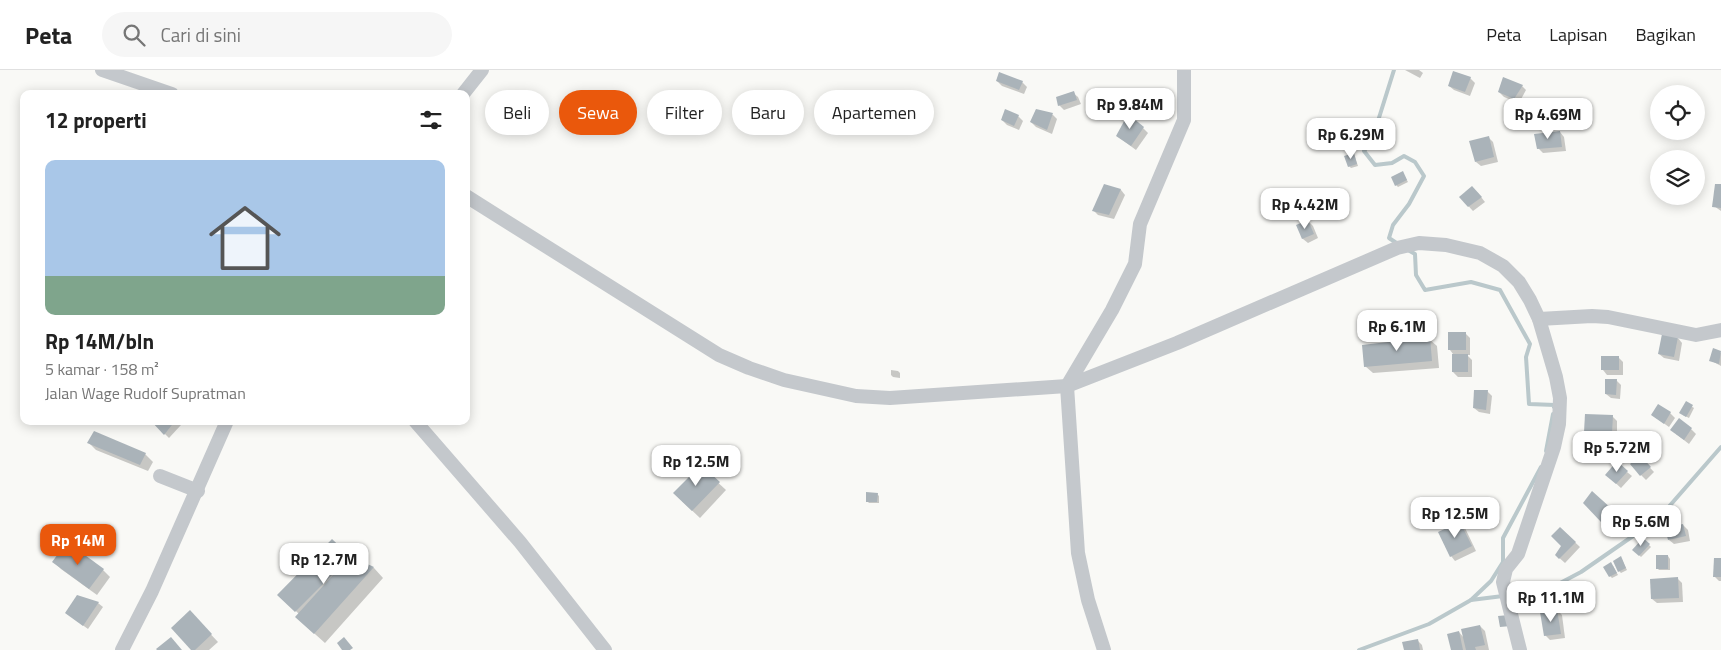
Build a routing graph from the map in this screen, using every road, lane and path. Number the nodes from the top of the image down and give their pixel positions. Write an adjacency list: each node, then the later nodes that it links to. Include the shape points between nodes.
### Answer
1 (102, 70): 4 (street)
2 (482, 70): 5 (street)
3 (1184, 70): 9 (street, via 1184,120 1140,224 1135,264)
4 (160, 90)
5 (466, 90)
6 (470, 199): 9 (street, via 719,355 784,380 856,396 890,398)
7 (1539, 319): 8 (street, via 1608,317 1696,335); 9 (street, via 1519,282 1503,266 1480,253 1419,242 1397,248 1177,343); 17 (street, via 1559,391 1559,424 1518,554 1506,569 1503,582)
8 (1721, 330)
9 (1067, 386): 16 (street, via 1078,553)
10 (225, 425): 13 (street)
11 (419, 425): 15 (street, via 520,542)
12 (160, 476): 13 (street)
13 (198, 491): 14 (street)
14 (122, 650)
15 (605, 650)
16 (1104, 650)
17 (1520, 650)

